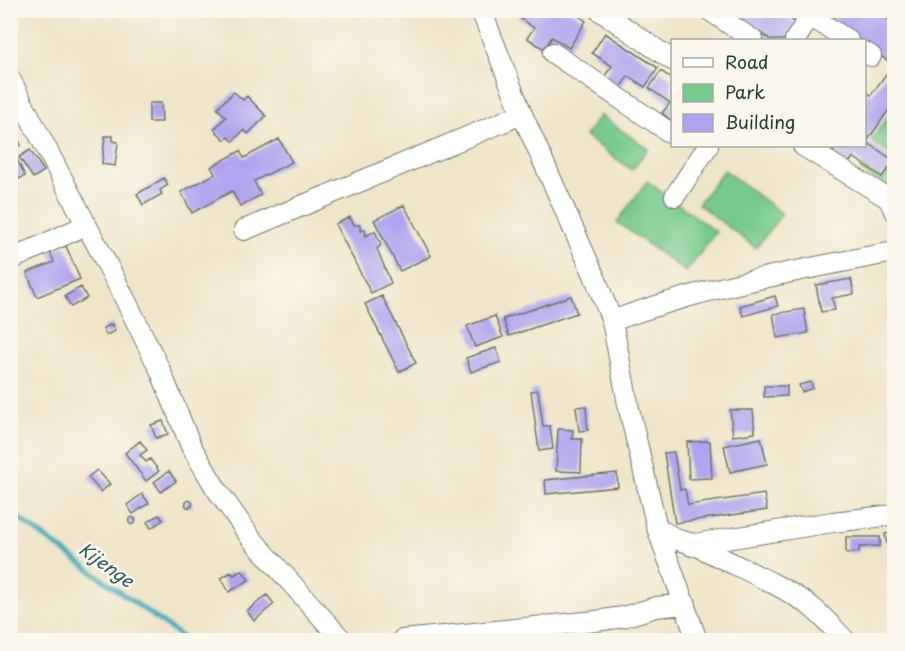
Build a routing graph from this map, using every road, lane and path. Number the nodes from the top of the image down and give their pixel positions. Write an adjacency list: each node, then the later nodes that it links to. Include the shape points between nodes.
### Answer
1 (481, 10): 11 (street)
2 (599, 10): 9 (street)
3 (709, 10): 5 (street)
4 (812, 13): 6 (street); 7 (street)
5 (752, 39)
6 (796, 39)
7 (847, 39)
8 (553, 53): 12 (street)
9 (671, 59)
10 (10, 79): 17 (street)
11 (522, 114): 18 (street); 21 (street)
12 (671, 133)
13 (805, 147): 16 (street, via 889,199)
14 (700, 149): 15 (street)
15 (675, 196)
16 (894, 210)
17 (86, 225): 20 (street); 27 (street, via 160,370 191,446 215,487 251,538)
18 (244, 230)
19 (894, 252): 21 (street, via 755,279 657,304)
20 (10, 260)
21 (612, 321): 23 (street)
22 (894, 515): 24 (street)
23 (657, 528): 24 (street); 25 (street)
24 (694, 544): 25 (street); 30 (street, via 764,577 810,606)
25 (672, 568): 26 (street)
26 (686, 604): 28 (street, via 605,620); 29 (street)
27 (342, 640)
28 (402, 640)
29 (697, 640)
30 (845, 640)

